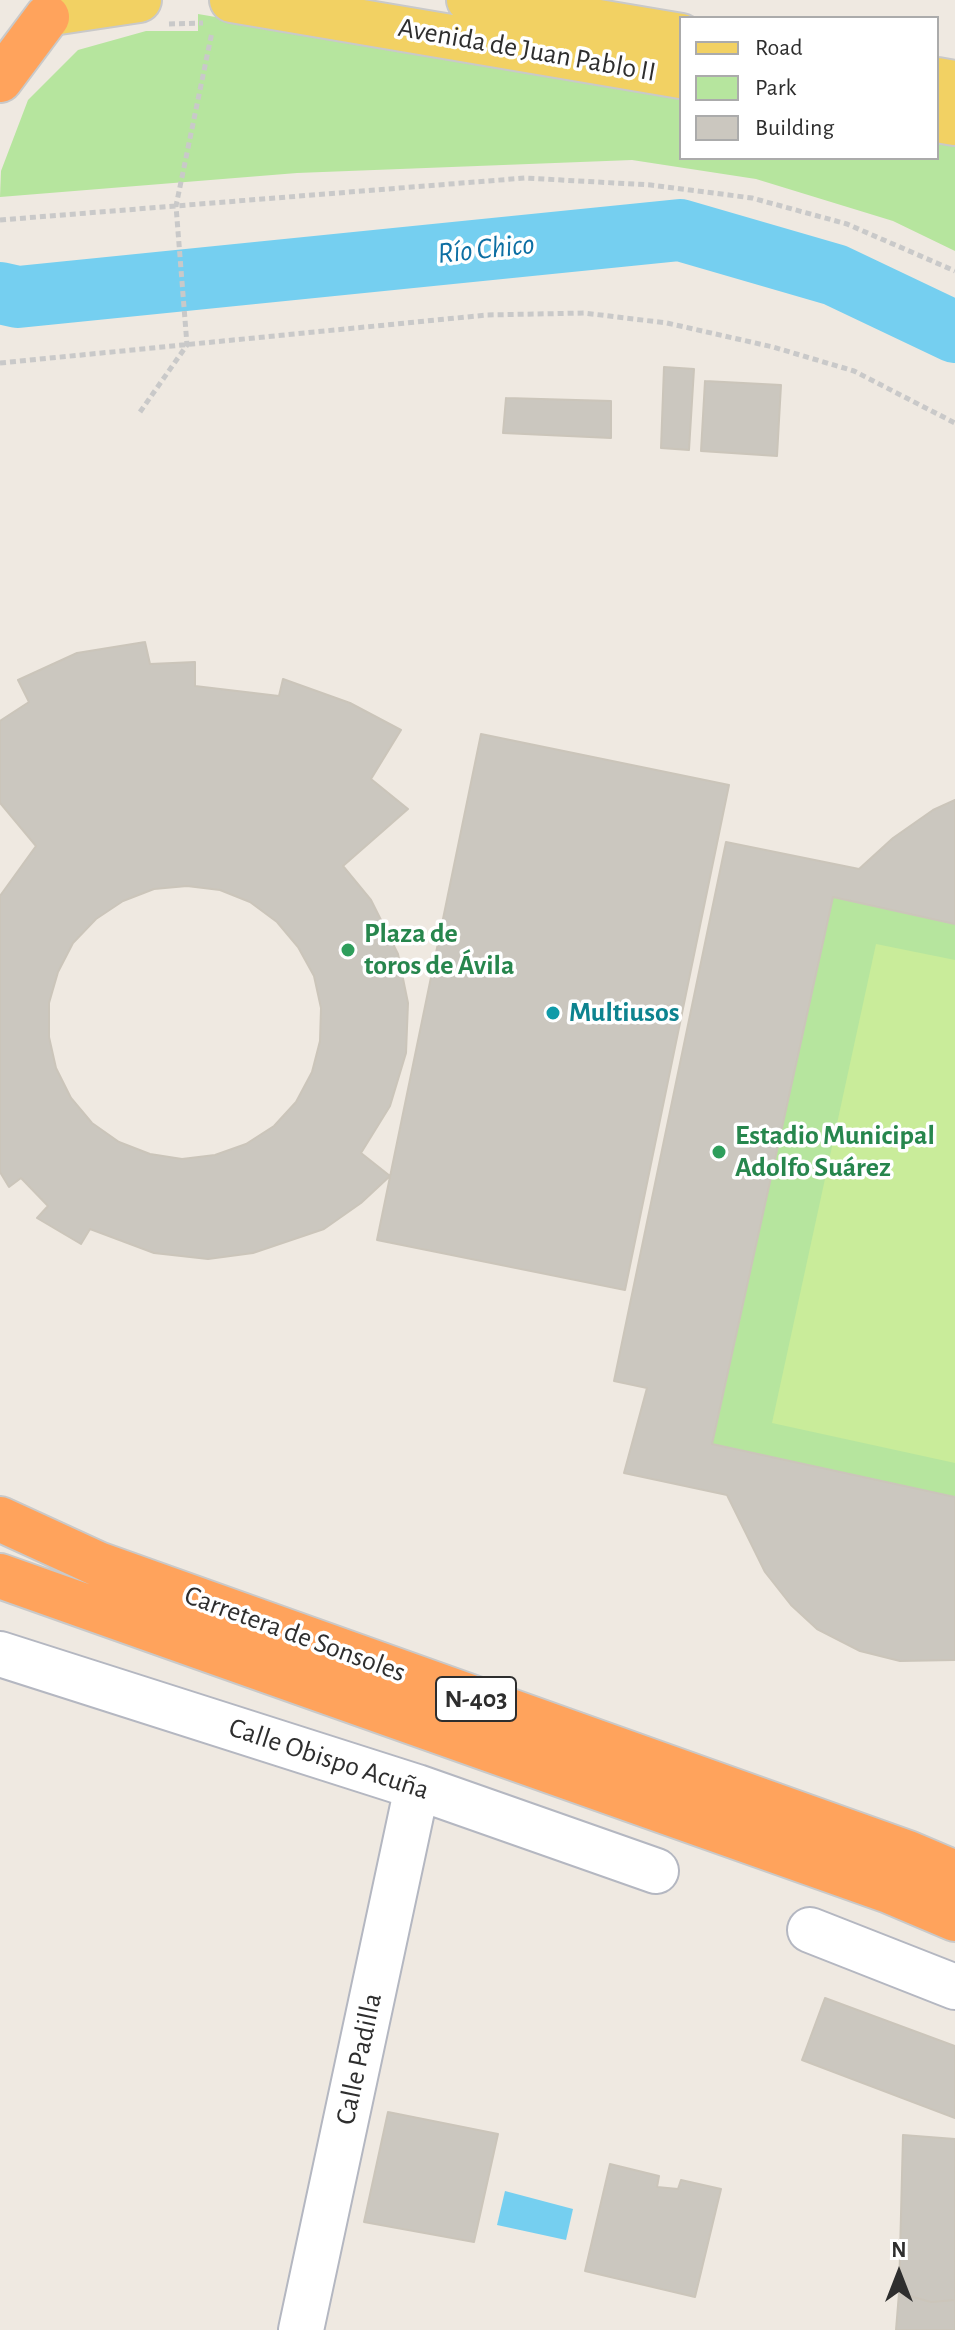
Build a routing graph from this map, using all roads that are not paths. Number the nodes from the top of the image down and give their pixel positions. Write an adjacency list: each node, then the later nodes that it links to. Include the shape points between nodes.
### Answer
1 (232, 0): 7 (main road, Avenida de Juan Pablo II)
2 (469, 0): 6 (main road, Avenida de Juan Pablo II)
3 (54, 10): 4 (main road); 5 (highway); 8 (highway)
4 (147, 12)
5 (0, 34)
6 (679, 36)
7 (679, 76)
8 (0, 80)
9 (0, 1519): 14 (highway, Carretera de Sonsoles / N-403, via 98,1564)
10 (0, 1576): 15 (highway, Carretera de Sonsoles / N-403, via 889,1891)
11 (0, 1654): 12 (street, Calle Obispo Acuña)
12 (417, 1787): 13 (street, Calle Obispo Acuña); 18 (street, Calle Padilla)
13 (656, 1871)
14 (955, 1873)
15 (955, 1919)
16 (810, 1930): 17 (street)
17 (955, 1987)
18 (301, 2330)

